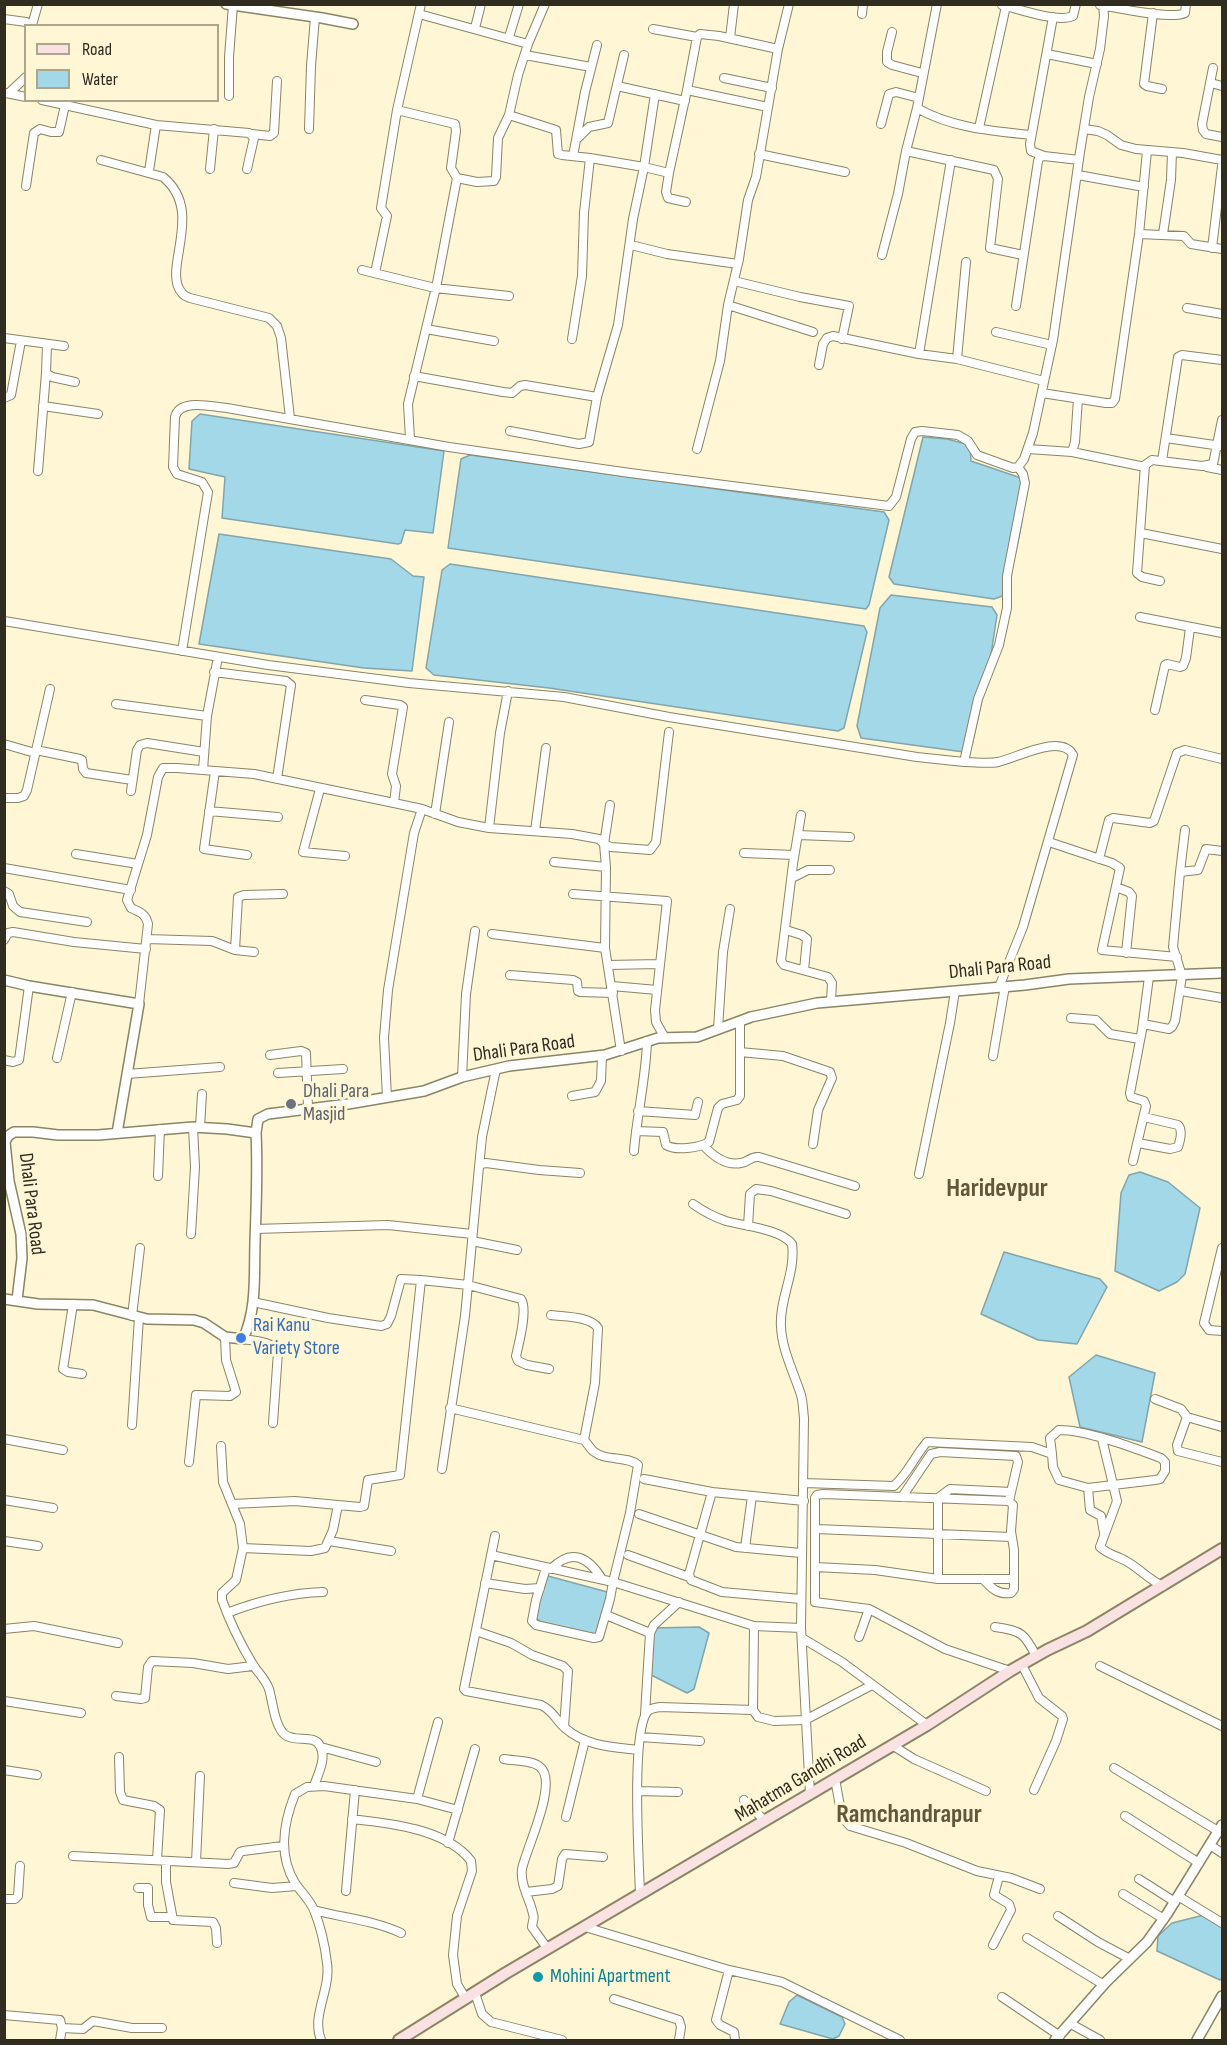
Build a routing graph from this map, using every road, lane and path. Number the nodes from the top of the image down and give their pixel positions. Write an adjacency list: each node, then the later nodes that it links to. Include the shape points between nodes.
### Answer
1 (38, 4): 23 (street)
2 (421, 4): 17 (street)
3 (481, 4): 25 (street)
4 (519, 4): 29 (street)
5 (545, 4): 31 (street)
6 (734, 4): 30 (street)
7 (789, 4): 33 (street)
8 (863, 4): 18 (street)
9 (937, 4): 40 (street)
10 (1076, 4): 19 (street, via 1073,16)
11 (1186, 4): 16 (street, via 1181,15)
12 (229, 5): 20 (street); 52 (street)
13 (1003, 5): 15 (street); 65 (street)
14 (1101, 5): 16 (street); 37 (street, via 1104,16)
15 (1032, 8): 19 (street)
16 (1153, 13): 48 (street, via 1144,84)
17 (419, 14): 25 (street); 61 (street)
18 (862, 14)
19 (1053, 16): 34 (street)
20 (315, 17): 24 (street); 67 (street)
21 (4, 19): 22 (street)
22 (30, 24)
23 (32, 24)
24 (352, 24)
25 (475, 28): 29 (street)
26 (653, 29): 28 (street)
27 (892, 32): 40 (street, via 887,62)
28 (697, 37): 30 (street, via 703,33); 49 (street)
29 (509, 38): 31 (street)
30 (730, 39): 33 (street)
31 (528, 44): 35 (street)
32 (597, 45): 38 (street)
33 (778, 49): 47 (street)
34 (1047, 54): 37 (street); 70 (street)
35 (525, 55): 38 (street); 62 (street)
36 (624, 55): 45 (street)
37 (1097, 64): 68 (street)
38 (591, 67): 72 (street)
39 (1213, 68): 44 (street)
40 (922, 73): 54 (street)
41 (724, 78): 47 (street)
42 (24, 79): 50 (street)
43 (277, 81): 69 (street, via 274,133)
44 (1210, 84): 46 (street); 71 (street, via 1203,130)
45 (617, 86): 51 (street); 72 (street, via 608,123 589,127)
46 (1222, 86)
47 (772, 88): 59 (street)
48 (1162, 88)
49 (687, 90): 55 (street); 59 (street)
50 (7, 93): 53 (street)
51 (655, 94): 55 (street); 85 (street)
52 (229, 96)
53 (24, 97)
54 (919, 98): 60 (street); 63 (street, via 889,94)
55 (684, 101): 90 (street)
56 (51, 102): 57 (street)
57 (65, 105): 58 (street); 93 (street, via 59,132 37,129 34,133)
58 (86, 105): 64 (street)
59 (768, 107): 76 (street)
60 (917, 108): 65 (street, via 952,123); 73 (street)
61 (397, 110): 92 (street, via 455,124 451,168); 106 (street, via 381,208 387,216)
62 (509, 115): 77 (street, via 556,130 558,154); 92 (street, via 498,138 494,182)
63 (881, 124)
64 (156, 125): 66 (street); 88 (street)
65 (979, 128): 70 (street)
66 (214, 129): 69 (street); 86 (street)
67 (309, 129)
68 (1084, 129): 74 (street); 82 (street)
69 (252, 134): 87 (street)
70 (1031, 135): 78 (street, via 1031,152)
71 (1222, 137)
72 (577, 139): 77 (street)
73 (906, 151): 81 (street); 101 (street)
74 (1147, 151): 75 (street); 94 (street)
75 (1172, 152): 83 (street); 97 (street)
76 (759, 154): 89 (street); 104 (street)
77 (573, 156): 79 (street)
78 (1044, 156): 82 (street); 102 (street, via 1038,161)
79 (590, 158): 85 (street); 118 (street, via 582,276)
80 (101, 159): 88 (street)
81 (951, 160): 102 (street, via 996,172 990,248); 125 (street)
82 (1078, 160): 91 (street)
83 (1222, 160)
84 (1222, 166): 99 (street)
85 (644, 167): 90 (street); 98 (street)
86 (210, 169)
87 (247, 169)
88 (149, 171): 139 (street, via 170,183 182,208 177,284 182,293 269,318 277,326)
89 (845, 172)
90 (669, 173): 95 (street, via 668,198)
91 (1078, 175): 94 (street); 123 (street)
92 (457, 178): 108 (street)
93 (26, 186)
94 (1144, 187): 96 (street)
95 (686, 202)
96 (1138, 234): 97 (street); 136 (street, via 1115,399 1112,403)
97 (1163, 234): 99 (street, via 1184,236 1191,244)
98 (631, 245): 104 (street); 134 (street, via 618,325)
99 (1212, 248): 100 (street)
100 (1222, 249)
101 (882, 255)
102 (1023, 255): 111 (street)
103 (966, 262): 126 (street)
104 (738, 264): 107 (street)
105 (362, 270): 106 (street)
106 (375, 273): 108 (street)
107 (734, 281): 110 (street); 119 (street, via 849,306)
108 (435, 288): 109 (street); 114 (street)
109 (509, 296)
110 (728, 305): 115 (street); 145 (street, via 720,361)
111 (1016, 306)
112 (1187, 308): 113 (street)
113 (1222, 314)
114 (426, 329): 121 (street); 130 (street)
115 (813, 332)
116 (996, 332): 123 (street)
117 (4, 338): 120 (street)
118 (572, 339)
119 (842, 339): 125 (street); 128 (street, via 827,338)
120 (21, 341): 122 (street); 135 (street, via 11,395)
121 (494, 341)
122 (47, 345): 124 (street); 129 (street)
123 (1052, 345): 131 (street)
124 (64, 346)
125 (919, 354): 126 (street)
126 (957, 359): 131 (street)
127 (1222, 360): 142 (street, via 1178,357)
128 (819, 365)
129 (46, 373): 132 (street); 137 (street)
130 (414, 376): 134 (street, via 503,392 512,393 525,385); 143 (street, via 408,404)
131 (1044, 381): 133 (street)
132 (75, 382)
133 (1042, 393): 136 (street); 146 (street)
134 (597, 397): 141 (street, via 588,444)
135 (4, 398)
136 (1078, 399): 147 (street)
137 (43, 406): 138 (street); 153 (street)
138 (98, 414)
139 (290, 418): 143 (street); 161 (street, via 191,405 177,411 173,467 177,474 202,482 208,492)
140 (1222, 420): 144 (street)
141 (510, 431)
142 (1166, 438): 144 (street); 148 (street)
143 (410, 439): 149 (street, via 607,470 890,506 915,432 958,435 983,458)
144 (1220, 446): 151 (street, via 1215,461)
145 (697, 448)
146 (1028, 448): 147 (street); 149 (street)
147 (1072, 452): 150 (street)
148 (1162, 461): 150 (street, via 1152,460); 151 (street)
149 (1018, 467): 177 (street, via 1025,483 1007,576 1007,608 999,645 978,699)
150 (1145, 467): 154 (street)
151 (1208, 467): 152 (street)
152 (1222, 470)
153 (38, 471)
154 (1141, 533): 155 (street); 156 (street, via 1137,573)
155 (1222, 549)
156 (1160, 581)
157 (1140, 617): 159 (street)
158 (5, 624): 161 (street)
159 (1190, 628): 160 (street); 168 (street, via 1183,666 1165,665)
160 (1222, 633)
161 (182, 651): 162 (street)
162 (218, 657): 163 (street); 165 (street, via 410,683)
163 (214, 672): 169 (street); 180 (street, via 286,681 291,685)
164 (50, 689): 174 (street)
165 (508, 691): 177 (street); 192 (street)
166 (365, 700): 185 (street, via 403,707 392,774 396,786)
167 (116, 704): 169 (street)
168 (1155, 710)
169 (207, 716): 175 (street)
170 (449, 722): 189 (street)
171 (669, 732): 198 (street, via 656,842 645,850)
172 (4, 744): 174 (street)
173 (546, 748): 194 (street)
174 (35, 751): 181 (street, via 80,759 86,773); 184 (street, via 24,796)
175 (204, 752): 178 (street); 181 (street, via 140,745)
176 (1222, 759): 205 (street, via 1185,750 1177,753 1154,821 1109,820)
177 (964, 762): 197 (street, via 997,763 1060,745 1070,749 1074,755)
178 (203, 770): 179 (street); 207 (street, via 163,768 159,772)
179 (215, 771): 180 (street); 188 (street)
180 (277, 779): 182 (street)
181 (132, 780): 183 (street)
182 (320, 789): 185 (street); 204 (street, via 303,852)
183 (131, 791)
184 (4, 798)
185 (394, 803): 187 (street)
186 (610, 805): 198 (street)
187 (422, 809): 189 (street); 273 (street, via 414,833 388,990 384,1038)
188 (209, 811): 191 (street); 202 (street, via 204,849)
189 (435, 814): 192 (street)
190 (801, 815): 195 (street)
191 (278, 817)
192 (489, 828): 194 (street)
193 (1185, 830): 211 (street)
194 (536, 831): 198 (street, via 593,837)
195 (798, 835): 196 (street); 203 (street)
196 (850, 837)
197 (1048, 842): 205 (street); 241 (street)
198 (604, 844): 208 (street)
199 (1222, 851): 211 (street, via 1206,849 1198,870)
200 (744, 853): 203 (street)
201 (76, 854): 207 (street)
202 (247, 855)
203 (794, 855): 212 (street)
204 (345, 856)
205 (1099, 859): 213 (street, via 1120,868)
206 (554, 862): 208 (street)
207 (138, 864): 214 (street)
208 (606, 867): 218 (street)
209 (4, 868): 214 (street)
210 (830, 870): 212 (street, via 808,870)
211 (1180, 872): 231 (street, via 1173,947)
212 (792, 878): 221 (street)
213 (1116, 887): 230 (street, via 1132,896); 230 (street, via 1102,950)
214 (131, 890): 224 (street, via 128,905 147,918)
215 (4, 891): 220 (street, via 20,912)
216 (283, 894): 228 (street, via 238,897)
217 (573, 894): 218 (street)
218 (606, 896): 226 (street); 232 (street, via 667,901)
219 (730, 909): 253 (street)
220 (87, 922)
221 (786, 930): 234 (street, via 807,939); 234 (street, via 783,964)
222 (474, 931): 270 (street)
223 (492, 934): 226 (street)
224 (147, 939): 227 (street); 228 (street, via 212,941)
225 (4, 940): 227 (street, via 13,932)
226 (605, 948): 233 (street)
227 (146, 949): 249 (street)
228 (235, 950): 229 (street)
229 (254, 952)
230 (1125, 953): 231 (street)
231 (1177, 957): 237 (street)
232 (659, 963): 233 (street); 243 (street)
233 (608, 964): 242 (street)
234 (804, 970): 248 (street, via 831,980)
235 (1222, 974): 237 (street, Dhali Para Road)
236 (510, 975): 242 (street, via 573,980 579,992)
237 (1182, 976): 238 (street, Dhali Para Road); 245 (street)
238 (1149, 977): 241 (street, Dhali Para Road); 252 (street)
239 (4, 980): 240 (street)
240 (29, 986): 246 (street); 263 (street, via 19,1060)
241 (1002, 986): 244 (street, Dhali Para Road); 261 (street)
242 (613, 990): 243 (street); 257 (street)
243 (657, 990): 254 (street, via 656,1022)
244 (955, 991): 248 (street, Dhali Para Road); 290 (street)
245 (1181, 991): 247 (street); 252 (street, via 1171,1028)
246 (72, 992): 249 (street); 262 (street)
247 (1222, 998)
248 (831, 1001): 251 (street, Dhali Para Road)
249 (139, 1004): 269 (street)
250 (1071, 1018): 255 (street, via 1095,1020 1110,1034)
251 (740, 1021): 253 (street, Dhali Para Road); 258 (street)
252 (1143, 1024): 255 (street)
253 (718, 1029): 254 (street, Dhali Para Road, via 697,1036)
254 (665, 1038): 256 (street, Dhali Para Road)
255 (1140, 1040): 277 (street, via 1130,1093 1145,1103)
256 (647, 1041): 257 (street, Dhali Para Road); 276 (street)
257 (621, 1051): 260 (street, Dhali Para Road)
258 (740, 1052): 284 (street, via 783,1056 830,1072 832,1078 818,1110); 285 (street, via 739,1099 718,1108 711,1138)
259 (270, 1055): 267 (street, via 304,1052)
260 (602, 1056): 266 (street, Dhali Para Road); 272 (street, via 601,1081 595,1092)
261 (993, 1056)
262 (57, 1058)
263 (4, 1060)
264 (220, 1067): 269 (street)
265 (343, 1069): 267 (street)
266 (496, 1069): 270 (street, Dhali Para Road); 288 (street)
267 (307, 1071): 268 (street); 275 (street)
268 (278, 1073)
269 (127, 1074): 281 (street)
270 (462, 1077): 273 (street, Dhali Para Road, via 424,1091)
271 (202, 1094): 278 (street)
272 (572, 1096)
273 (387, 1097): 275 (street, Dhali Para Road)
274 (698, 1102): 276 (street, via 695,1115)
275 (308, 1108): 282 (street, Dhali Para Road, via 262,1116)
276 (638, 1111): 280 (street)
277 (1144, 1117): 283 (street); 283 (street, via 1178,1125 1179,1144 1170,1149)
278 (196, 1127): 279 (street, Dhali Para Road); 282 (street, Dhali Para Road); 297 (street)
279 (160, 1129): 281 (street, Dhali Para Road); 291 (street)
280 (636, 1131): 285 (street, via 663,1132 666,1145 671,1148); 286 (street)
281 (117, 1133): 305 (street, Dhali Para Road, via 80,1136 14,1132 8,1136 5,1142 9,1181 21,1234)
282 (256, 1133): 296 (street)
283 (1138, 1143): 287 (street)
284 (813, 1144)
285 (703, 1145): 292 (street, via 714,1156 729,1162 759,1157)
286 (634, 1151)
287 (1133, 1161)
288 (479, 1167): 289 (street, via 486,1163); 298 (street)
289 (580, 1173)
290 (919, 1174)
291 (158, 1176)
292 (855, 1186)
293 (693, 1204): 295 (street, via 715,1217)
294 (846, 1214): 295 (street, via 756,1189 750,1194)
295 (748, 1227): 331 (street, via 781,1235 792,1244 794,1260 781,1328 802,1397)
296 (255, 1229): 298 (street, via 388,1225); 306 (street)
297 (191, 1234)
298 (472, 1238): 301 (street); 303 (street)
299 (140, 1248): 309 (street)
300 (1222, 1248): 310 (street, via 1204,1323 1209,1330)
301 (517, 1250)
302 (421, 1280): 303 (street); 306 (street, via 401,1279 391,1317 381,1326); 343 (street, via 400,1475 368,1480 364,1506)
303 (468, 1285): 313 (street, via 521,1299 524,1311 516,1356 527,1365); 316 (street)
304 (4, 1299): 305 (street)
305 (17, 1300): 307 (street)
306 (253, 1302): 312 (street)
307 (73, 1304): 309 (street, via 93,1305); 314 (street, via 63,1369)
308 (551, 1315): 323 (street, via 589,1320 598,1328)
309 (135, 1317): 311 (street, via 204,1323); 319 (street)
310 (1222, 1331)
311 (225, 1337): 312 (street); 327 (street, via 226,1360 236,1392 230,1396 196,1395)
312 (243, 1339): 318 (street, via 271,1345 278,1352)
313 (549, 1369)
314 (82, 1374)
315 (1155, 1399): 317 (street, via 1178,1407)
316 (450, 1408): 323 (street); 329 (street)
317 (1187, 1417): 320 (street); 328 (street, via 1178,1451)
318 (273, 1423)
319 (132, 1425)
320 (1222, 1427)
321 (4, 1439): 325 (street)
322 (1102, 1439): 326 (street, via 1059,1430 1050,1438); 332 (street); 332 (street, via 1165,1462 1160,1479)
323 (584, 1440): 369 (street, via 601,1455 639,1466)
324 (221, 1446): 342 (street, via 223,1482)
325 (63, 1450)
326 (1052, 1455): 331 (street, via 1032,1447 927,1442 894,1486); 333 (street, via 1059,1480)
327 (189, 1462)
328 (1222, 1462)
329 (442, 1469)
330 (644, 1479): 334 (street)
331 (804, 1483): 341 (street)
332 (1113, 1484): 333 (street); 347 (street, via 1115,1507)
333 (1088, 1488): 347 (street, via 1090,1510 1101,1516)
334 (712, 1492): 336 (street); 348 (street)
335 (1011, 1492): 337 (street, via 1016,1456 936,1452); 338 (street, via 950,1489); 340 (street)
336 (752, 1496): 341 (street); 356 (street)
337 (902, 1497): 338 (street); 346 (street, via 817,1495)
338 (938, 1498): 340 (street); 349 (street)
339 (4, 1500): 344 (street)
340 (1009, 1501): 351 (street, via 1013,1506)
341 (804, 1502): 359 (street)
342 (232, 1504): 343 (street, via 295,1501); 355 (street)
343 (338, 1505): 352 (street)
344 (53, 1508)
345 (639, 1514): 348 (street)
346 (816, 1529): 349 (street); 362 (street)
347 (1104, 1533): 371 (street, via 1101,1549)
348 (701, 1535): 356 (street); 364 (street)
349 (937, 1535): 351 (street); 366 (street)
350 (495, 1536): 360 (street)
351 (1011, 1537): 368 (street)
352 (329, 1540): 355 (street, via 325,1548 311,1551); 358 (street)
353 (4, 1541): 354 (street)
354 (38, 1546)
355 (243, 1548): 377 (street, via 236,1580 222,1593)
356 (745, 1548): 359 (street)
357 (1222, 1549): 371 (main road, Mahatma Gandhi Road)
358 (391, 1551)
359 (801, 1553): 374 (street)
360 (491, 1555): 363 (street); 370 (street)
361 (628, 1555): 364 (street)
362 (814, 1567): 366 (street); 376 (street, via 815,1602)
363 (549, 1568): 365 (street); 365 (street, via 562,1559 576,1557 590,1563); 372 (street)
364 (690, 1577): 374 (street, via 722,1592)
365 (602, 1579): 369 (street)
366 (938, 1579): 367 (street)
367 (983, 1579): 368 (street); 368 (street, via 998,1592 1007,1594 1014,1589)
368 (1012, 1579)
369 (613, 1582): 375 (street); 378 (street)
370 (485, 1583): 372 (street); 383 (street)
371 (1163, 1586): 388 (main road, Mahatma Gandhi Road)
372 (540, 1588): 378 (street, via 532,1619 536,1624 597,1638)
373 (323, 1592): 377 (street, via 268,1599)
374 (801, 1599): 381 (street)
375 (679, 1602): 379 (street); 384 (street)
376 (869, 1610): 385 (street); 392 (street, via 945,1649)
377 (226, 1613): 390 (street)
378 (606, 1615): 384 (street)
379 (753, 1626): 381 (street); 396 (street)
380 (995, 1627): 388 (street, via 1023,1635)
381 (801, 1628): 386 (street)
382 (4, 1629): 387 (street, via 34,1626)
383 (476, 1631): 403 (street, via 568,1671); 403 (street, via 463,1685 466,1691 541,1705)
384 (650, 1633): 398 (street)
385 (859, 1637)
386 (802, 1638): 393 (street); 399 (street)
387 (118, 1643)
388 (1036, 1656): 389 (main road, Mahatma Gandhi Road)
389 (1022, 1665): 392 (main road, Mahatma Gandhi Road); 421 (street, via 1037,1695 1063,1719)
390 (253, 1666): 394 (street, via 228,1669 152,1661 145,1698); 408 (street, via 266,1681 285,1735 317,1742)
391 (1100, 1666): 402 (street)
392 (1010, 1671): 401 (main road, Mahatma Gandhi Road)
393 (872, 1685): 399 (street); 401 (street)
394 (116, 1696)
395 (4, 1701): 397 (street)
396 (753, 1710): 398 (street, via 660,1707); 399 (street, via 758,1718)
397 (81, 1713)
398 (645, 1714): 404 (street)
399 (805, 1720): 425 (street)
400 (438, 1722): 426 (street)
401 (927, 1725): 407 (main road, Mahatma Gandhi Road)
402 (1222, 1726)
403 (564, 1728): 405 (street)
404 (640, 1737): 406 (street); 410 (street)
405 (585, 1740): 410 (street); 430 (street)
406 (700, 1741)
407 (892, 1745): 418 (main road, Mahatma Gandhi Road); 423 (street)
408 (321, 1747): 413 (street); 419 (street, via 321,1766)
409 (475, 1749): 428 (street)
410 (638, 1750): 422 (street)
411 (118, 1757): 440 (street, via 123,1800 160,1810)
412 (504, 1759): 451 (street, via 538,1765 546,1778 544,1798 523,1868)
413 (376, 1761)
414 (1114, 1768): 433 (street, via 1179,1809)
415 (4, 1770): 416 (street)
416 (38, 1775)
417 (200, 1776): 441 (street)
418 (835, 1779): 425 (main road, Mahatma Gandhi Road); 444 (street, via 842,1817 848,1825)
419 (314, 1786): 420 (street); 436 (street, via 295,1794)
420 (356, 1790): 426 (street); 431 (street)
421 (1034, 1790)
422 (638, 1791): 424 (street); 452 (street)
423 (986, 1791)
424 (678, 1792)
425 (810, 1794): 432 (main road, Mahatma Gandhi Road)
426 (417, 1799): 428 (street)
427 (744, 1800): 432 (street)
428 (458, 1810): 434 (street)
429 (1125, 1816): 442 (street)
430 (566, 1817)
431 (352, 1819): 434 (street, via 393,1824); 450 (street)
432 (765, 1821): 452 (main road, Mahatma Gandhi Road)
433 (1220, 1828): 435 (street)
434 (448, 1843): 470 (street, via 469,1857 472,1866 457,1916 453,1955 457,1984)
435 (1210, 1845): 437 (street); 442 (street)
436 (283, 1846): 441 (street, via 240,1852 231,1864); 447 (street, via 285,1861)
437 (1222, 1853)
438 (72, 1856): 440 (street)
439 (603, 1857): 451 (street, via 567,1853 563,1856 558,1886)
440 (161, 1861): 441 (street); 458 (street)
441 (196, 1862)
442 (1199, 1863): 455 (street)
443 (20, 1866): 454 (street, via 18,1896)
444 (999, 1876): 449 (street); 465 (street, via 994,1895 1009,1904 1011,1910)
445 (1139, 1879): 455 (street)
446 (234, 1883): 447 (street, via 272,1888)
447 (297, 1886): 456 (street)
448 (138, 1888): 458 (street, via 148,1888 151,1917)
449 (1040, 1889)
450 (346, 1891)
451 (526, 1892): 466 (street, via 534,1916 532,1928)
452 (640, 1894): 461 (main road, Mahatma Gandhi Road)
453 (1123, 1894): 459 (street)
454 (4, 1899)
455 (1177, 1899): 459 (street); 460 (street)
456 (314, 1910): 462 (street, via 385,1925); 480 (street, via 328,1975 319,2015)
457 (1058, 1916): 467 (street)
458 (171, 1917): 464 (street, via 176,1921 213,1922)
459 (1164, 1919): 467 (street)
460 (1222, 1923)
461 (585, 1927): 466 (main road, Mahatma Gandhi Road); 468 (street)
462 (401, 1933)
463 (1028, 1938): 469 (street)
464 (217, 1943)
465 (993, 1945)
466 (547, 1948): 470 (main road, Mahatma Gandhi Road)
467 (1130, 1959): 469 (street)
468 (729, 1970): 484 (street, via 716,2020 734,2032); 485 (street, via 782,1982)
469 (1104, 1985): 475 (street)
470 (470, 1996): 481 (main road, Mahatma Gandhi Road); 482 (street, via 491,2022)
471 (1222, 1996): 487 (street)
472 (1002, 1997): 478 (street)
473 (614, 1999): 483 (street, via 679,2020)
474 (4, 2015): 476 (street, via 56,2019)
475 (1071, 2024): 478 (street); 486 (street)
476 (62, 2028): 477 (street, via 83,2029 93,2021 132,2028); 479 (street)
477 (162, 2028)
478 (1058, 2038)
479 (60, 2040)
480 (321, 2040)
481 (401, 2040)
482 (562, 2040)
483 (679, 2040)
484 (735, 2040)
485 (900, 2040)
486 (1100, 2040)
487 (1197, 2040)

